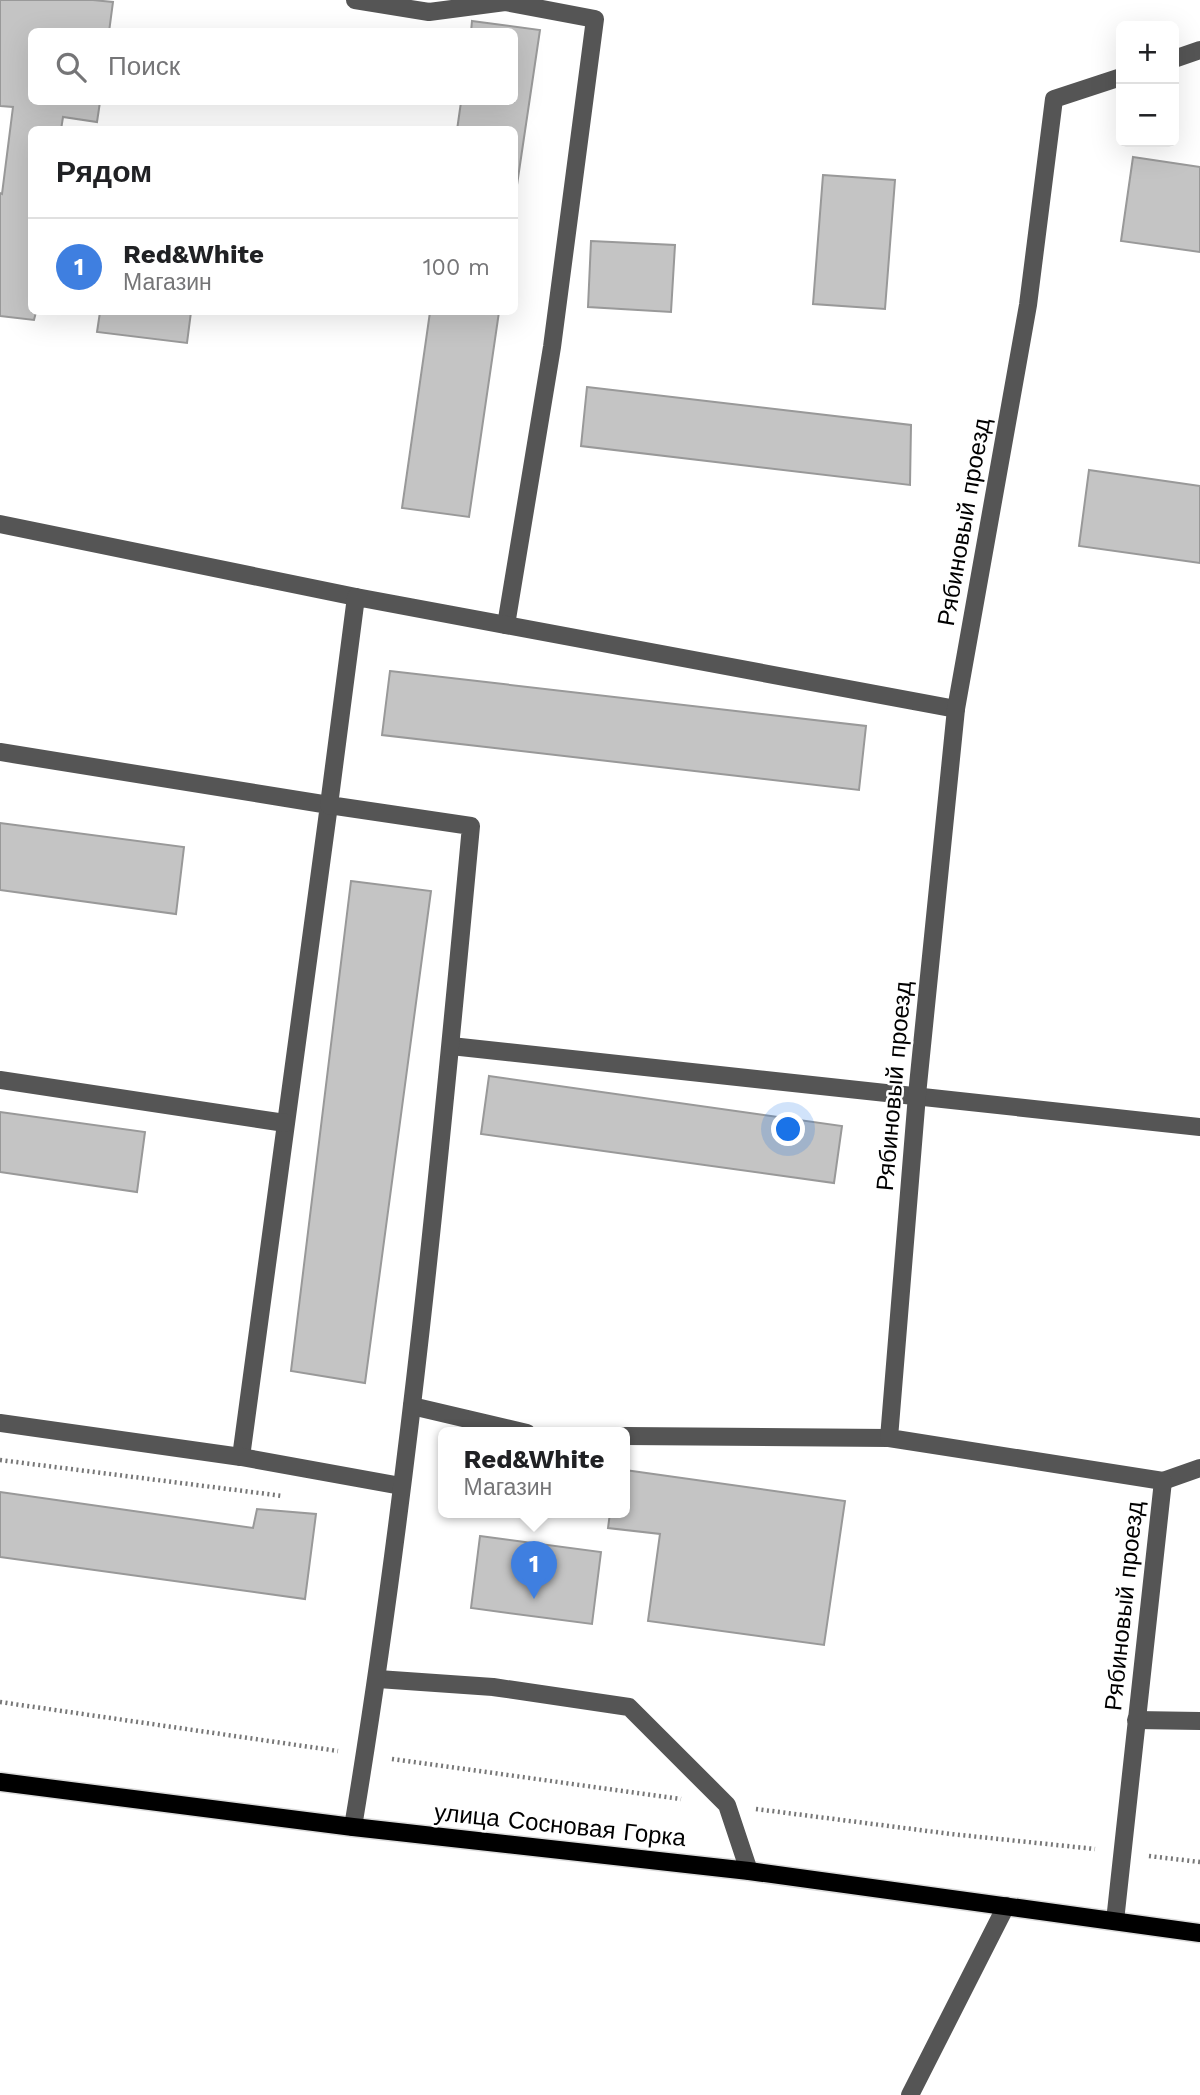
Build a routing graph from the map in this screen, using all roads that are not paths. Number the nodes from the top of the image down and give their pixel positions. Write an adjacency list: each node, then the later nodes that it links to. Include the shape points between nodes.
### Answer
1 (355, 0): 7 (street, via 429,12 505,2 595,19 552,347)
2 (1200, 50): 3 (street)
3 (1179, 57)
4 (1116, 79): 8 (street, Рябиновый проезд, via 1054,99 1028,305)
5 (0, 524): 6 (street)
6 (356, 597): 7 (street); 10 (street)
7 (506, 625): 8 (street)
8 (956, 709): 13 (street, Рябиновый проезд)
9 (0, 752): 10 (street)
10 (328, 805): 11 (street, via 471,826); 14 (street)
11 (451, 1046): 13 (street); 16 (street)
12 (0, 1080): 14 (street)
13 (917, 1096): 15 (street); 20 (street, Рябиновый проезд)
14 (285, 1123): 21 (street)
15 (1200, 1126)
16 (412, 1406): 18 (street); 24 (street)
17 (0, 1423): 21 (street)
18 (501, 1427)
19 (630, 1436): 20 (street)
20 (889, 1438): 23 (street, Рябиновый проезд)
21 (241, 1457): 24 (street)
22 (1200, 1468): 23 (street)
23 (1163, 1481): 26 (street, Рябиновый проезд)
24 (401, 1486): 25 (street)
25 (378, 1679): 29 (street); 30 (street, via 493,1687 629,1707 727,1805)
26 (1136, 1720): 27 (street); 32 (street, Рябиновый проезд)
27 (1200, 1721)
28 (0, 1782): 29 (main road, улица Сосновая Горка)
29 (353, 1827): 30 (main road, улица Сосновая Горка)
30 (749, 1871): 31 (main road, улица Сосновая Горка)
31 (1006, 1906): 32 (main road, улица Сосновая Горка); 34 (street)
32 (1115, 1921): 33 (main road, улица Сосновая Горка)
33 (1200, 1933)
34 (910, 2095)

